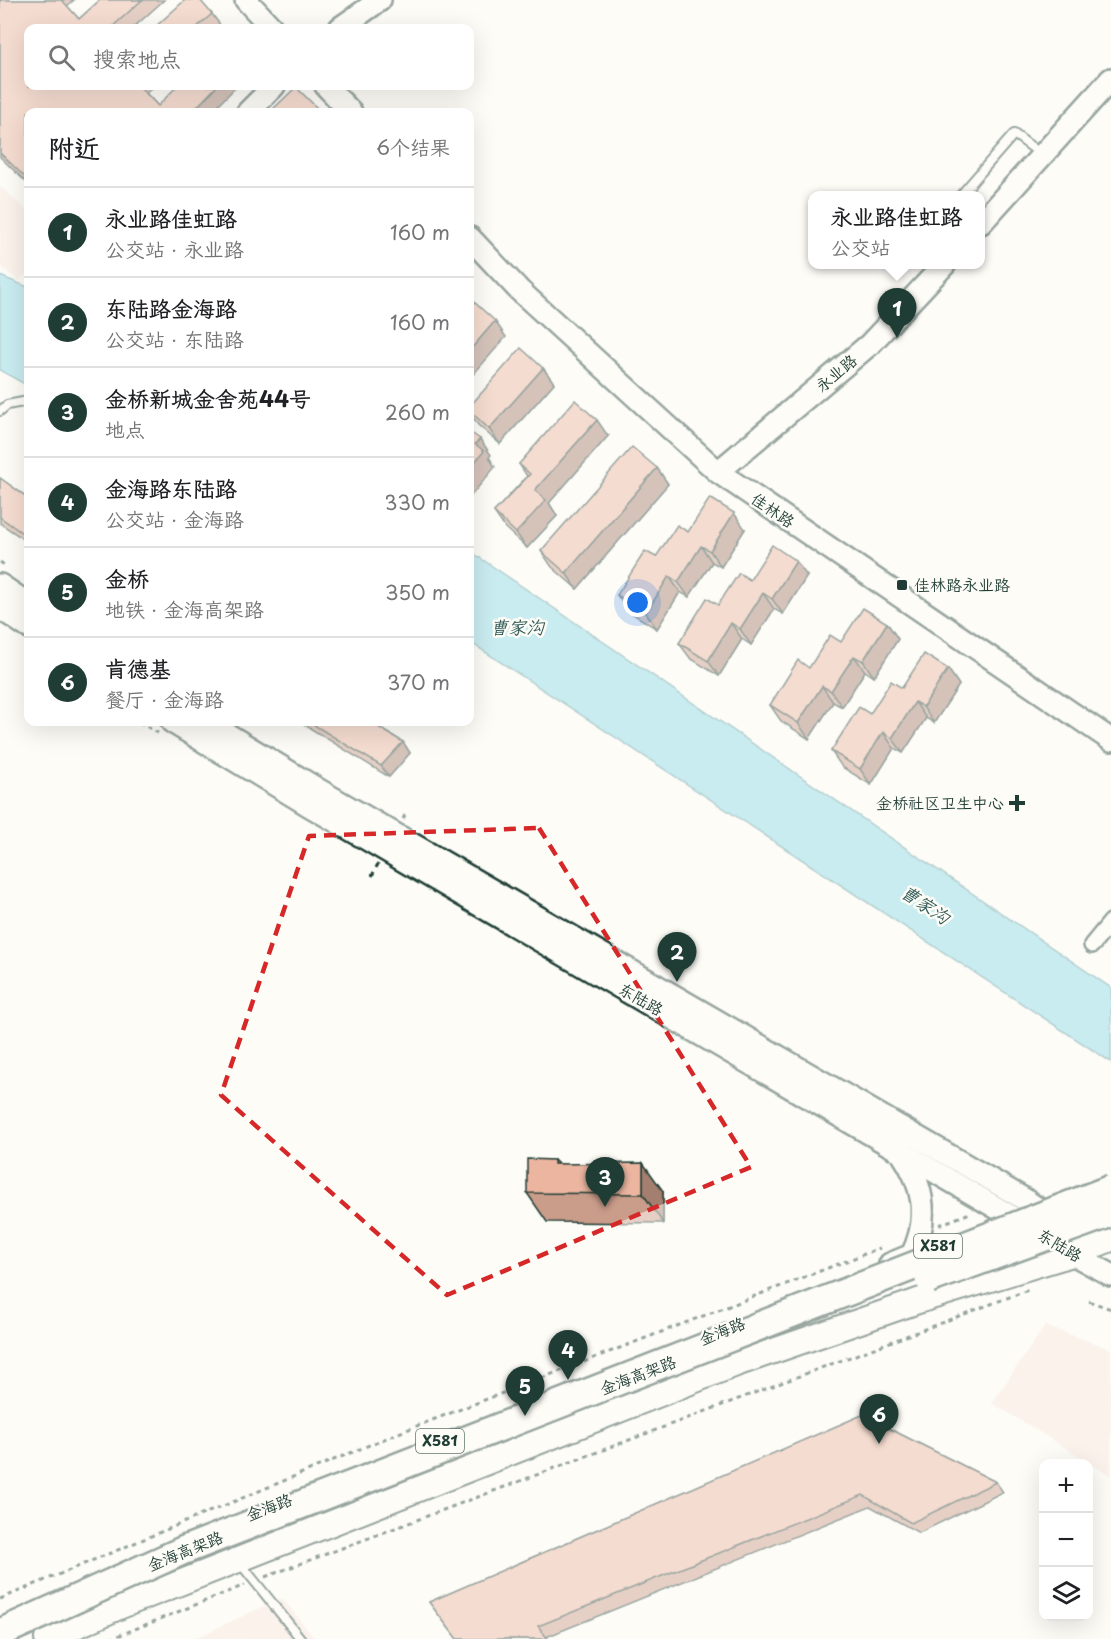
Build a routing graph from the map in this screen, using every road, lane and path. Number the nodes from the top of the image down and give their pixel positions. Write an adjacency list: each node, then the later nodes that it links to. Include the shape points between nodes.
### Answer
1 (246, 0): 3 (main road)
2 (380, 0): 4 (main road)
3 (269, 24)
4 (346, 24)
5 (1111, 79): 10 (main road)
6 (270, 90): 8 (main road)
7 (330, 90): 9 (main road)
8 (252, 108)
9 (347, 108)
10 (1042, 154): 11 (lane, via 1014,134); 12 (main road)
11 (964, 191)
12 (985, 218)
13 (474, 242): 17 (main road, 佳林路, via 519,290)
14 (940, 269): 17 (main road, 永业路, via 870,344)
15 (24, 402): 16 (lane, via 7,405)
16 (0, 411)
17 (718, 472): 24 (main road, 佳林路)
18 (0, 585): 19 (main road)
19 (24, 601)
20 (0, 608): 21 (main road)
21 (24, 624)
22 (179, 726): 27 (main road, 东陆路)
23 (214, 726): 31 (main road, 东陆路)
24 (1111, 740)
25 (1111, 922): 26 (street)
26 (1092, 945)
27 (899, 1149): 31 (main road, 东陆路); 33 (main road, via 913,1168 922,1192)
28 (1111, 1179): 31 (main road, 金海路 / X581)
29 (1111, 1190): 46 (highway, 金海高架路, bridge, via 182,1551)
30 (1111, 1213): 39 (highway, 金海高架路, bridge)
31 (1010, 1214): 33 (path); 34 (main road, 东陆路); 35 (main road, 金海路 / X581)
32 (1111, 1218): 39 (highway, bridge)
33 (921, 1232): 35 (main road, via 912,1255)
34 (1092, 1246): 36 (main road, 东陆路); 37 (main road, 东陆路); 42 (main road, X581, via 736,1364)
35 (885, 1256): 44 (path, via 396,1434); 45 (main road, 金海路 / X581, via 571,1391 217,1527)
36 (1111, 1260)
37 (1111, 1275)
38 (1037, 1287): 43 (path)
39 (891, 1293): 47 (highway, 金海高架路, via 204,1557)
40 (1089, 1301): 41 (path)
41 (1111, 1309)
42 (238, 1561): 43 (lane); 48 (main road, X581)
43 (255, 1580): 49 (path); 50 (lane)
44 (0, 1599)
45 (0, 1619)
46 (0, 1633)
47 (16, 1639)
48 (47, 1639)
49 (110, 1639)
50 (301, 1639)

